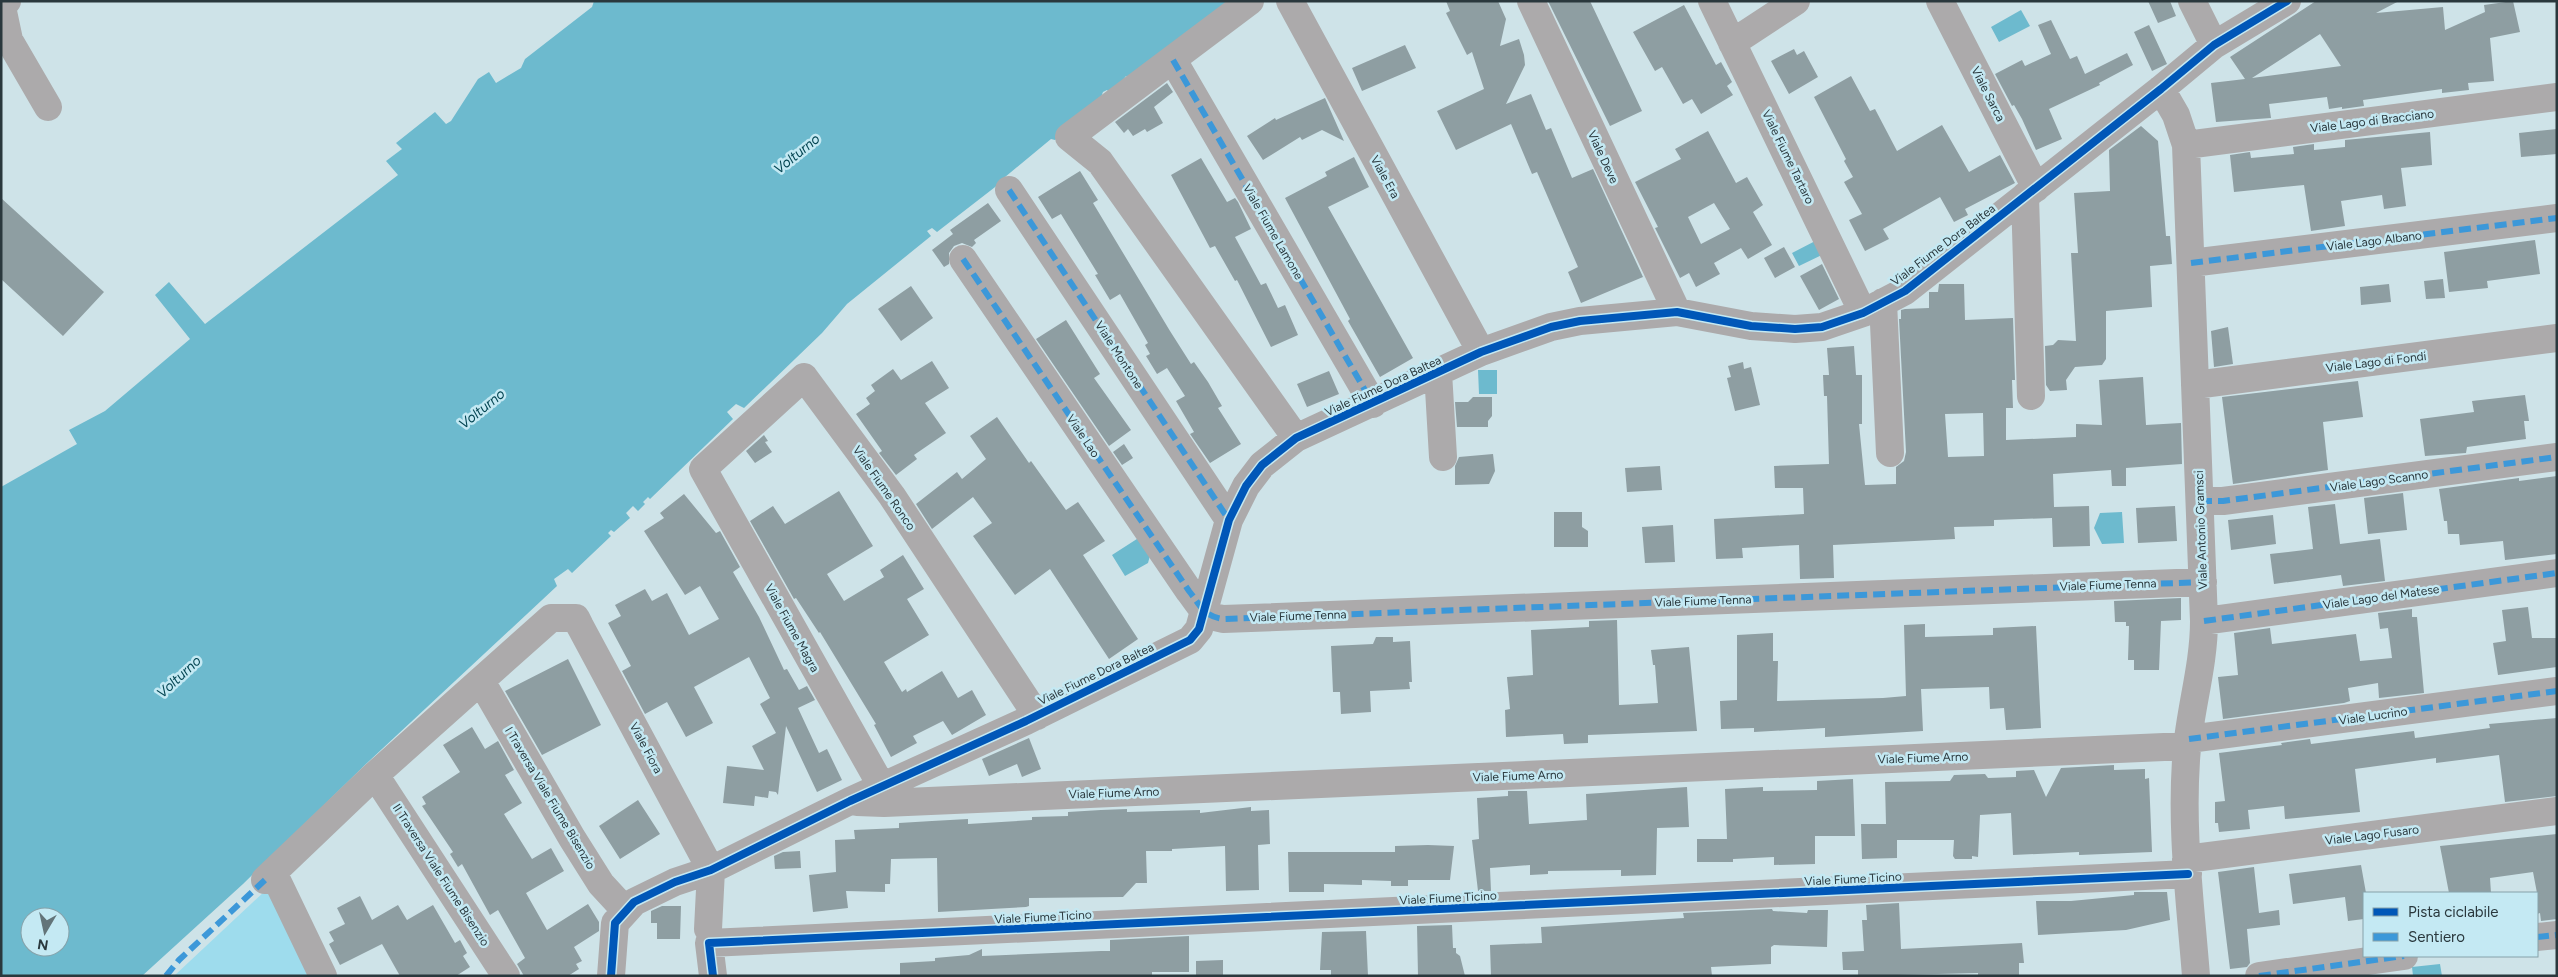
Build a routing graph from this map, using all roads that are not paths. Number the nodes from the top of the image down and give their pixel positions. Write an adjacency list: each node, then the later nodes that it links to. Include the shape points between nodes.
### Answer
1 (1250, 1): 12 (street)
2 (1290, 1): 25 (street, Viale Era)
3 (1531, 1): 23 (street, Viale Deve)
4 (1712, 1): 10 (street, Viale Fiume Tartaro)
5 (1796, 1): 10 (street)
6 (1940, 1): 18 (street, Viale Sarca)
7 (2192, 1): 11 (street)
8 (2287, 1): 11 (street, Viale Fiume Dora Baltea)
9 (3, 6): 15 (street, via 9,40)
10 (1732, 43): 22 (street, Viale Fiume Tartaro)
11 (2214, 45): 13 (street, Viale Fiume Dora Baltea)
12 (1173, 60): 29 (street, Viale Fiume Lamone); 30 (street, via 1069,137 1100,162)
13 (2161, 89): 16 (street, Viale Antonio Gramsci, via 2176,115); 18 (street, Viale Fiume Dora Baltea)
14 (2557, 97): 16 (street, Viale Lago di Bracciano)
15 (48, 107)
16 (2186, 145): 21 (street, Viale Antonio Gramsci)
17 (1009, 190): 36 (street, Viale Montone)
18 (2031, 192): 22 (street, Viale Fiume Dora Baltea, via 1904,291); 28 (street)
19 (2557, 218): 21 (street, Viale Lago Albano)
20 (963, 259): 39 (street, Viale Lao)
21 (2191, 263): 27 (street, Viale Antonio Gramsci)
22 (1873, 307): 23 (street, Viale Fiume Dora Baltea, via 1822,327 1795,329 1751,326); 31 (street)
23 (1677, 312): 25 (street, Viale Fiume Dora Baltea, via 1580,321 1551,327)
24 (2557, 338): 27 (street, Viale Lago di Fondi)
25 (1481, 352): 26 (street, Viale Fiume Dora Baltea)
26 (1438, 372): 29 (street, Viale Fiume Dora Baltea); 32 (street)
27 (2196, 385): 35 (street, Viale Antonio Gramsci)
28 (2030, 396)
29 (1373, 404): 30 (street, Viale Fiume Dora Baltea)
30 (1296, 438): 36 (street, Viale Fiume Dora Baltea, via 1262,465 1246,486)
31 (1890, 453)
32 (1443, 457)
33 (2557, 457): 35 (street, Viale Lago Scanno, via 2223,501)
34 (703, 469): 43 (street, Viale Fiume Ronco, via 804,377 892,496); 46 (street, Viale Fiume Magra)
35 (2200, 501): 38 (street, Viale Antonio Gramsci)
36 (1229, 520): 39 (street, Viale Fiume Dora Baltea)
37 (2557, 573): 40 (street, Viale Lago del Matese)
38 (2203, 582): 39 (street, Viale Fiume Tenna, via 1223,619); 40 (street, Viale Antonio Gramsci)
39 (1204, 612): 43 (street, Viale Fiume Dora Baltea, via 1199,629 1190,640)
40 (2204, 621): 44 (street, Viale Antonio Gramsci)
41 (481, 681): 45 (street); 50 (street, Viale Fiora, via 551,618 576,618); 51 (street, I Traversa Viale Fiume Bisenzio, via 572,838 601,884)
42 (2557, 691): 44 (street, Viale Lucrino)
43 (1037, 716): 46 (street, Viale Fiume Dora Baltea)
44 (2188, 743): 47 (street, Viale Fiume Arno, via 894,803); 49 (street, Viale Antonio Gramsci, via 2185,785)
45 (375, 775): 56 (street, via 269,876); 57 (street, II Traversa Viale Fiume Bisenzio)
46 (882, 788): 47 (street, Viale Fiume Dora Baltea)
47 (850, 801): 50 (street, Viale Fiume Dora Baltea)
48 (2557, 811): 49 (street, Viale Lago Fusaro)
49 (2187, 866): 53 (street, Viale Fiume Ticino); 60 (street, Viale Antonio Gramsci)
50 (711, 870): 51 (street, Viale Fiume Dora Baltea, via 675,882 634,902); 53 (street)
51 (625, 910): 58 (street, via 615,923)
52 (2557, 934): 54 (street)
53 (709, 936): 59 (street)
54 (2538, 937)
55 (2397, 957): 61 (street)
56 (323, 976)
57 (506, 976)
58 (612, 976)
59 (713, 976)
60 (2196, 976)
61 (2259, 976)

